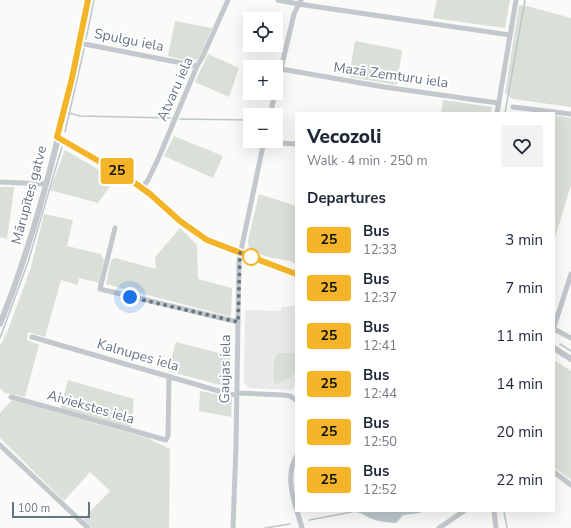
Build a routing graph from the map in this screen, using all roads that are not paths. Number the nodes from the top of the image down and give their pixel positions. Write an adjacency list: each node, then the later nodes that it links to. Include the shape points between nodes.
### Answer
1 (88, 0): 7 (street, Mārupītes gatve)
2 (228, 0): 9 (street, Atvaru iela)
3 (278, 0): 5 (street)
4 (516, 0): 6 (street)
5 (300, 2): 6 (street); 8 (street, via 294,14)
6 (510, 35): 11 (street)
7 (79, 43): 9 (street, Spulgu iela); 17 (street, Mārupītes gatve)
8 (283, 61)
9 (197, 66): 23 (street, Atvaru iela, via 159,157)
10 (283, 69): 11 (street, Mazā Zemturu iela)
11 (498, 103): 13 (street)
12 (513, 107): 14 (street)
13 (496, 112)
14 (554, 112)
15 (555, 112): 16 (street)
16 (571, 114)
17 (57, 137): 22 (street, Mārupītes gatve); 23 (street)
18 (283, 143): 19 (street)
19 (295, 144)
20 (262, 148): 25 (street, Gaujas iela)
21 (0, 182): 22 (street)
22 (46, 184): 29 (street, Mārupītes gatve, via 24,259)
23 (142, 188): 25 (street, via 194,232)
24 (115, 228): 28 (street, via 100,290)
25 (240, 253): 26 (street); 28 (street, Gaujas iela)
26 (295, 274)
27 (571, 274): 30 (street)
28 (238, 322): 37 (street, Gaujas iela)
29 (0, 324)
30 (555, 325)
31 (555, 329): 33 (street)
32 (32, 337): 36 (street, Kalnupes iela)
33 (571, 338)
34 (555, 349): 35 (street)
35 (571, 359)
36 (169, 377): 37 (street, Kalnupes iela); 38 (street, Aiviekstes iela, via 166,440)
37 (236, 394): 39 (street, Kalnupes iela, via 283,394); 49 (street, Gaujas iela)
38 (10, 397)
39 (295, 399)
40 (0, 445): 48 (street)
41 (295, 460): 44 (street, via 290,477)
42 (555, 473): 43 (street)
43 (571, 485)
44 (295, 504)
45 (297, 512): 50 (street)
46 (463, 512): 51 (street)
47 (494, 512): 52 (street)
48 (88, 528)
49 (233, 528)
50 (302, 528)
51 (439, 528)
52 (496, 528)

